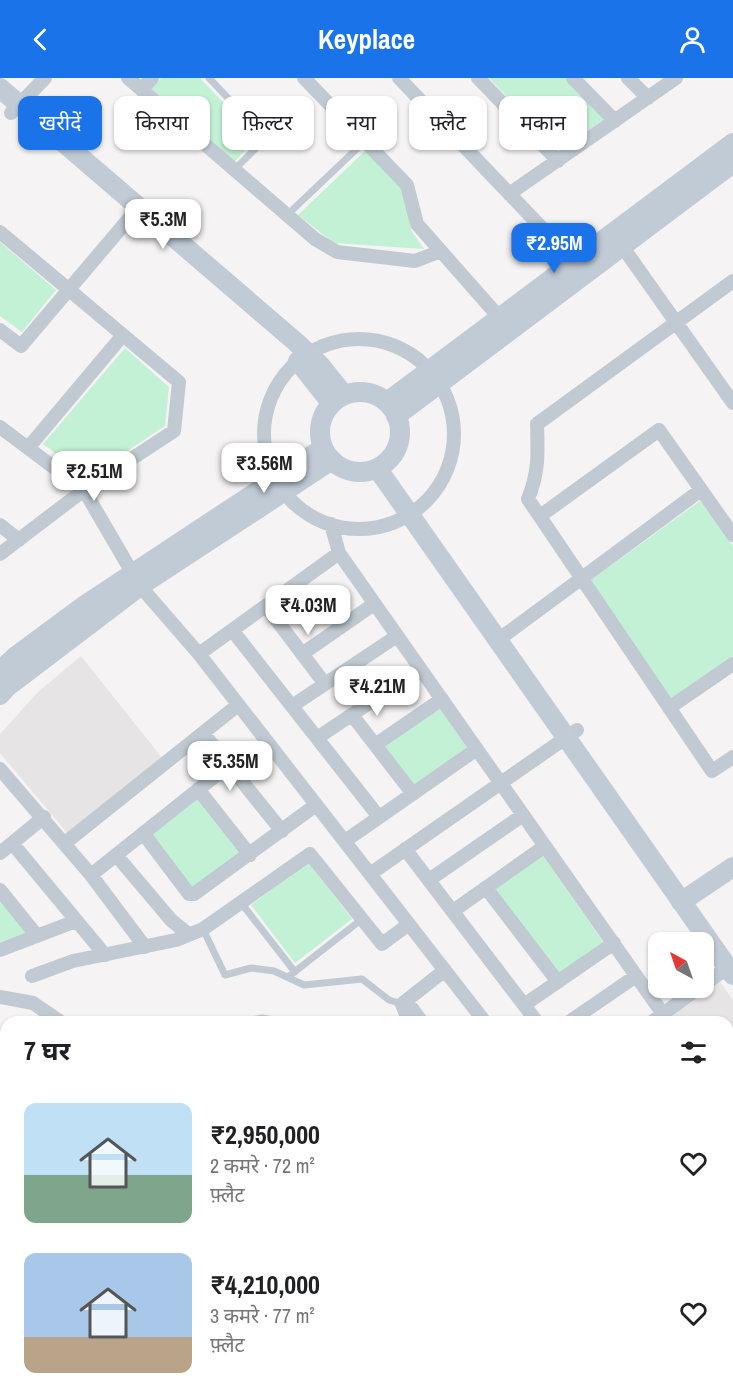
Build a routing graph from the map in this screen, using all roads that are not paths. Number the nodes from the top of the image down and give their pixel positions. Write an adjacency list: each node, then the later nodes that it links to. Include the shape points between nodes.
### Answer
1 (45, 78): 15 (street)
2 (128, 78): 12 (street)
3 (152, 78): 12 (street)
4 (209, 78): 22 (lane, via 266,138)
5 (304, 78): 14 (street)
6 (399, 78): 23 (street)
7 (573, 78): 16 (street)
8 (628, 78): 13 (street)
9 (676, 78): 13 (street)
10 (480, 79): 20 (street)
11 (0, 88): 15 (street)
12 (142, 90): 22 (street)
13 (648, 98): 16 (street)
14 (326, 101)
15 (10, 107): 24 (street); 36 (street, via 198,256)
16 (615, 121): 20 (street)
17 (733, 143): 29 (street)
18 (356, 150): 25 (lane)
19 (374, 150): 28 (street, via 407,185 417,224)
20 (558, 160): 23 (street)
21 (733, 163): 27 (street)
22 (234, 170): 25 (street)
23 (509, 194): 29 (street)
24 (132, 215): 31 (street); 36 (street)
25 (287, 215): 28 (street, via 337,252 415,261)
26 (0, 232): 31 (street)
27 (622, 246): 29 (street); 33 (street)
28 (441, 250): 32 (street)
29 (580, 268): 32 (street); 37 (street)
30 (733, 281): 33 (street)
31 (69, 290): 34 (street, via 21,346); 35 (street)
32 (500, 317): 37 (street)
33 (676, 322): 39 (street); 49 (street, via 537,424 539,463 528,499)
34 (0, 330)
35 (123, 335): 42 (street); 46 (street, via 179,382 174,431)
36 (303, 357): 37 (street, via 329,343 376,340 411,353); 38 (street); 45 (street, via 274,389 265,413 264,443)
37 (435, 376): 40 (street); 48 (street, via 450,406 454,436 449,463 438,487)
38 (338, 400): 40 (street, via 366,392); 43 (street, via 321,426)
39 (733, 404)
40 (391, 409): 44 (street, via 399,438)
41 (0, 427): 42 (street)
42 (28, 448): 46 (street)
43 (328, 454): 44 (street, via 353,471); 45 (street)
44 (382, 464): 48 (street)
45 (279, 488): 50 (street, via 312,517); 57 (street)
46 (84, 490): 53 (street); 57 (street)
47 (701, 490): 49 (street, via 658,430); 52 (street); 56 (street)
48 (415, 510): 50 (street, via 389,524 367,529); 62 (street)
49 (540, 516): 56 (street)
50 (331, 524): 54 (street)
51 (0, 525): 53 (street)
52 (733, 535)
53 (19, 540): 55 (street)
54 (339, 553): 58 (street); 59 (street)
55 (0, 554)
56 (582, 578): 62 (street); 73 (street)
57 (137, 579): 63 (street); 67 (street, via 16,656); 69 (street)
58 (374, 604): 61 (street); 64 (street)
59 (266, 606): 60 (street); 64 (street)
60 (232, 630): 63 (street); 72 (street)
61 (397, 636): 66 (street); 68 (street)
62 (503, 636): 76 (street)
63 (199, 654): 71 (street)
64 (302, 654): 68 (street)
65 (733, 664): 73 (street)
66 (420, 669): 70 (street); 74 (street)
67 (0, 671)
68 (325, 684): 72 (street)
69 (0, 695)
70 (442, 699): 78 (street); 79 (street)
71 (238, 705): 75 (street); 86 (street)
72 (292, 706): 77 (street)
73 (669, 708): 80 (street, via 712,771)
74 (352, 715): 77 (street); 78 (street)
75 (203, 733): 81 (street); 94 (street)
76 (571, 734): 83 (street); 106 (street)
77 (317, 738): 89 (street)
78 (375, 745): 85 (street)
79 (477, 750): 83 (street); 85 (street)
80 (733, 758)
81 (229, 765): 84 (street); 90 (street)
82 (0, 769): 88 (street)
83 (501, 783): 87 (street); 96 (street)
84 (198, 789): 91 (street); 99 (street)
85 (413, 794): 89 (street)
86 (316, 805): 90 (street); 92 (street)
87 (523, 815): 95 (street); 103 (street)
88 (44, 817): 93 (street); 94 (street)
89 (379, 817): 92 (street)
90 (282, 831): 99 (street)
91 (143, 833): 98 (street); 99 (street, via 189,894)
92 (345, 841): 101 (street)
93 (12, 843): 97 (street); 110 (street)
94 (65, 843): 102 (street)
95 (545, 846): 104 (street); 115 (street)
96 (405, 849): 101 (street); 103 (street)
97 (0, 853)
98 (116, 855): 102 (street); 113 (street, via 171,921)
99 (250, 855)
100 (733, 867): 106 (street)
101 (370, 874): 111 (street)
102 (91, 875): 116 (street)
103 (429, 880): 108 (street)
104 (486, 888): 108 (street); 126 (street)
105 (0, 890): 114 (street)
106 (687, 898): 119 (street)
107 (242, 904): 109 (street, via 310,854); 112 (street); 121 (lane)
108 (453, 911): 130 (street)
109 (362, 919): 111 (street, via 382,944); 121 (lane)
110 (76, 921): 114 (street); 118 (street)
111 (409, 924): 120 (street)
112 (202, 929): 113 (street); 124 (lane, via 225,975 251,968)
113 (188, 934): 116 (street)
114 (37, 936): 117 (street)
115 (614, 943): 123 (street); 126 (street)
116 (145, 947): 118 (street)
117 (0, 950)
118 (105, 955): 122 (street, via 72,961)
119 (731, 965): 125 (street)
120 (445, 970): 129 (street); 134 (street)
121 (295, 972): 124 (lane)
122 (32, 976)
123 (636, 976): 136 (street); 137 (street)
124 (288, 977): 129 (lane, via 303,985 362,979 389,1000)
125 (714, 977)
126 (558, 982): 130 (street)
127 (0, 996): 131 (street, via 33,1003)
128 (686, 998): 138 (street)
129 (404, 1002): 132 (street); 133 (street)
130 (524, 1005): 135 (street)
131 (52, 1016)
132 (408, 1016)
133 (417, 1016)
134 (480, 1016)
135 (532, 1016)
136 (578, 1016)
137 (657, 1016)
138 (661, 1016)

